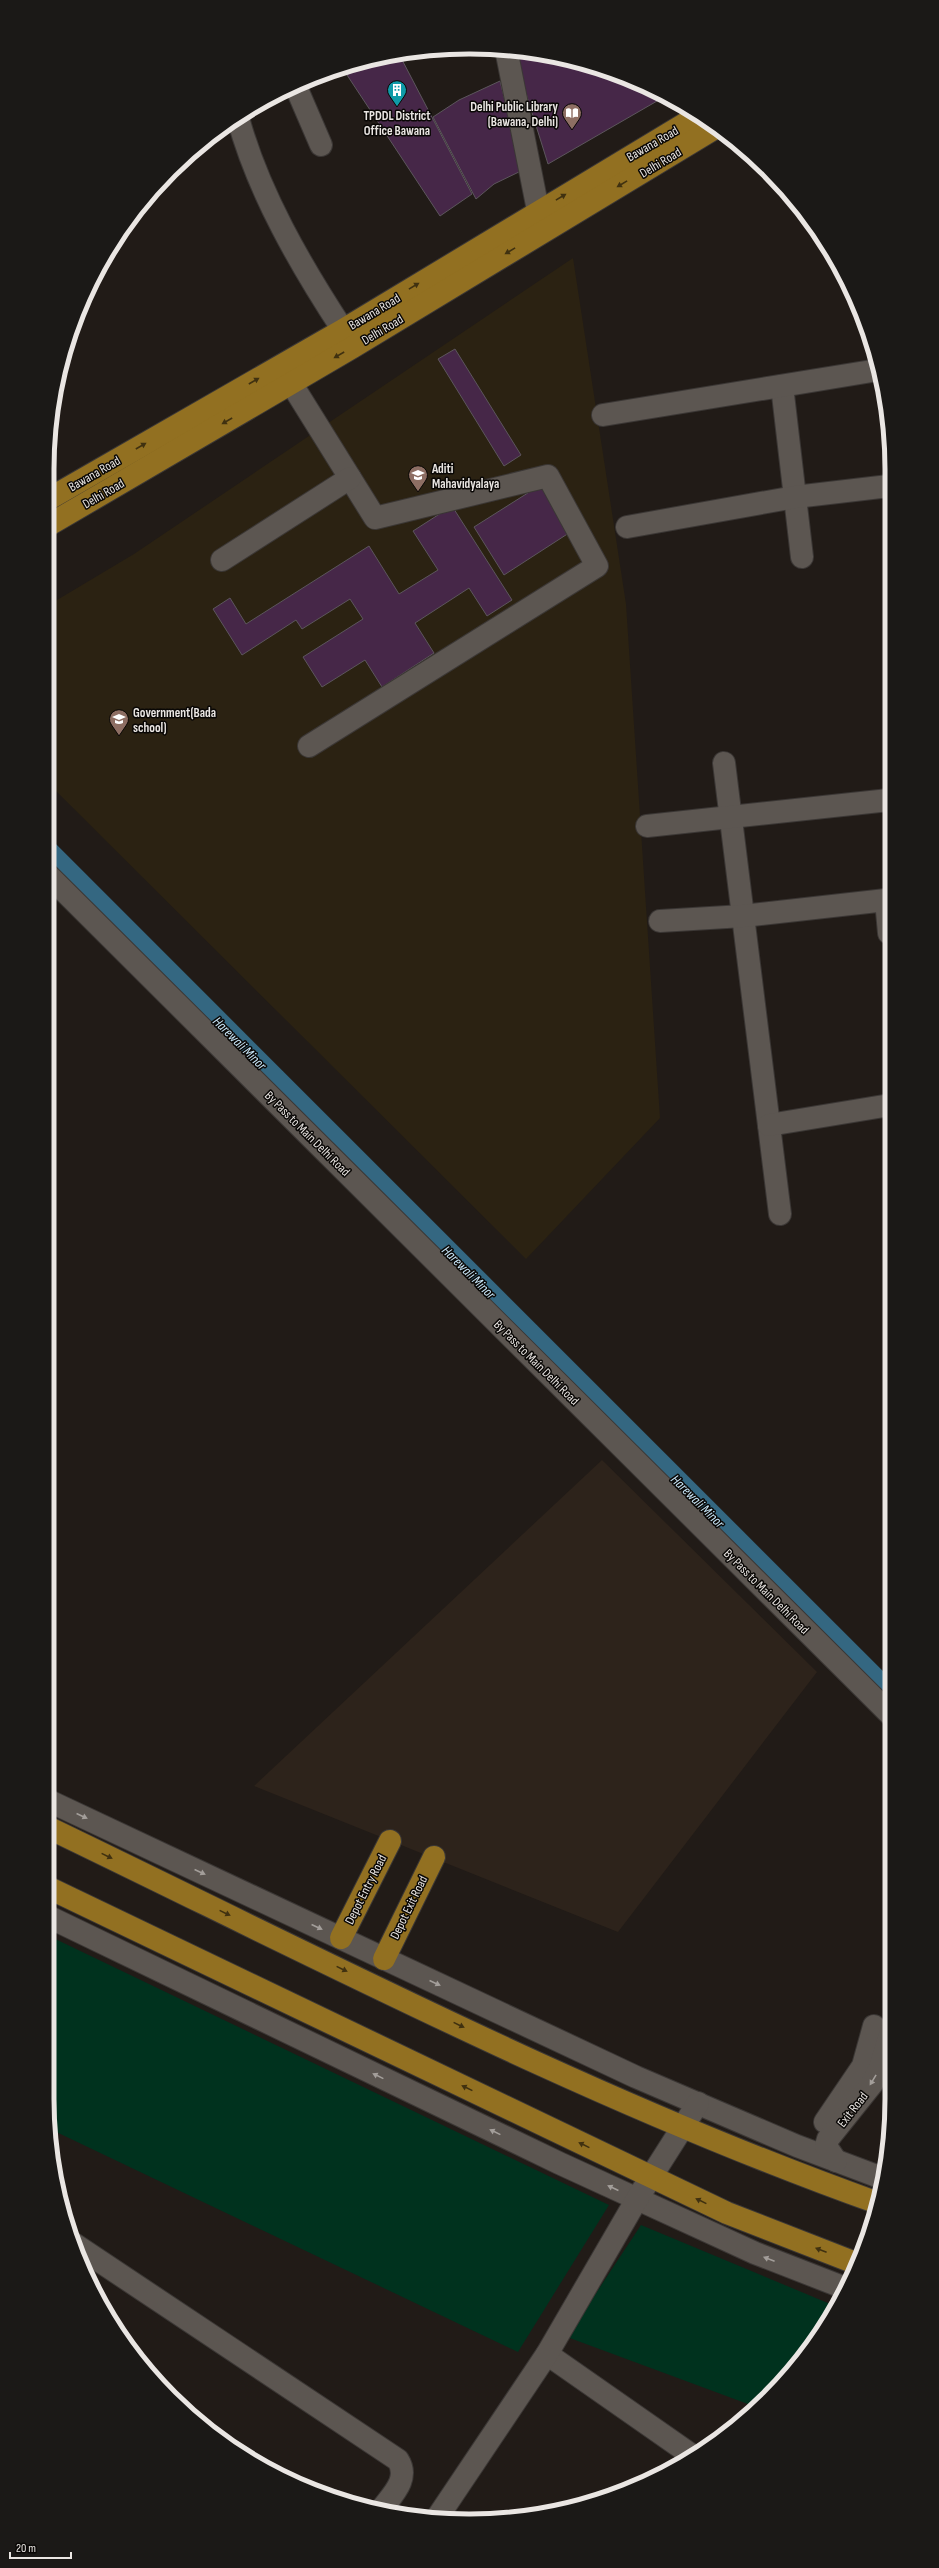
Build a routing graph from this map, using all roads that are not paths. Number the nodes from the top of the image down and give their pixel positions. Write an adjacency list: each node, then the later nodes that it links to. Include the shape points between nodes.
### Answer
1 (508, 56): 7 (street)
2 (298, 92): 6 (street)
3 (693, 120): 7 (main road, Bawana Road, one-way to 3)
4 (240, 123): 8 (street, via 254,166 292,245 313,285)
5 (710, 131): 7 (main road, Delhi Road, one-way to 7)
6 (320, 145)
7 (543, 219): 8 (main road, Bawana Road, one-way to 7); 10 (main road, Delhi Road, one-way to 10)
8 (343, 330): 15 (main road, Bawana Road, one-way to 8)
9 (873, 371): 11 (street)
10 (291, 383): 13 (street); 17 (main road, Delhi Road, one-way to 17)
11 (782, 386): 12 (street); 16 (street)
12 (603, 415)
13 (350, 478): 20 (street); 21 (street, via 375,518 548,476 597,566)
14 (885, 486): 16 (street)
15 (54, 496)
16 (795, 497): 18 (street); 19 (street)
17 (54, 522)
18 (627, 527)
19 (802, 557)
20 (222, 560)
21 (309, 746)
22 (724, 763): 24 (street)
23 (885, 800): 24 (street)
24 (732, 817): 25 (street); 28 (street)
25 (647, 826)
26 (54, 881): 33 (street, By Pass to Main Delhi Road)
27 (885, 900): 28 (street)
28 (744, 916): 29 (street); 31 (street)
29 (660, 921)
30 (885, 1106): 31 (street)
31 (769, 1125): 32 (street)
32 (780, 1214)
33 (885, 1709)
34 (54, 1803): 40 (street, one-way to 40)
35 (54, 1830): 44 (main road, one-way to 44, via 599,2092)
36 (390, 1841): 40 (main road, Depot Entry Road)
37 (434, 1857): 41 (main road, Depot Exit Road)
38 (54, 1890): 48 (main road, one-way to 38)
39 (54, 1919): 49 (street, one-way to 39)
40 (341, 1938): 41 (street)
41 (384, 1958): 43 (street, one-way to 43, via 636,2077)
42 (883, 2028): 45 (street, via 863,2066 816,2137); 46 (street, Exit Road, one-way to 46, via 880,2068 872,2084 828,2139 826,2146)
43 (698, 2103): 44 (street); 45 (street)
44 (684, 2127): 48 (street); 50 (main road, via 800,2175)
45 (797, 2146): 46 (street)
46 (836, 2161): 47 (street)
47 (878, 2176)
48 (652, 2177): 49 (street); 52 (main road, one-way to 48, via 727,2213)
49 (637, 2199): 53 (street, one-way to 49, via 755,2253); 54 (street)
50 (872, 2201)
51 (83, 2250): 56 (street, via 398,2460 403,2476)
52 (851, 2261)
53 (840, 2286)
54 (547, 2354): 55 (street); 57 (street)
55 (687, 2452)
56 (384, 2505)
57 (440, 2513)

